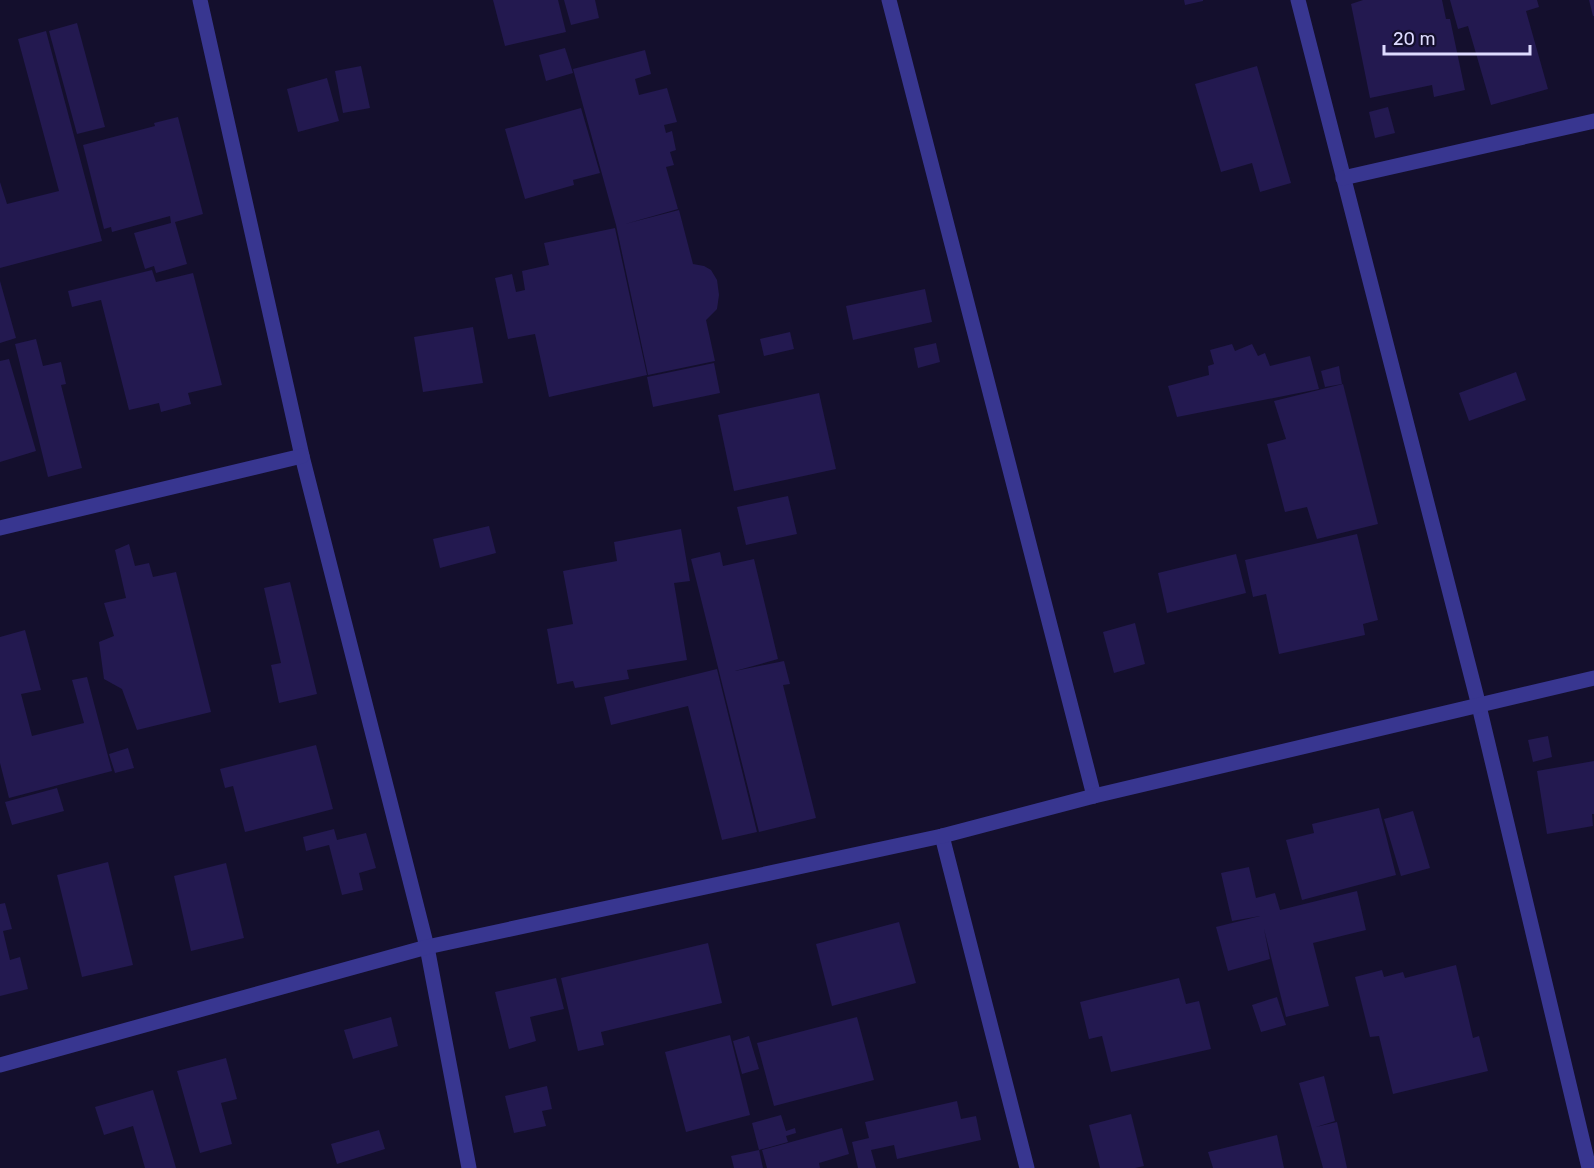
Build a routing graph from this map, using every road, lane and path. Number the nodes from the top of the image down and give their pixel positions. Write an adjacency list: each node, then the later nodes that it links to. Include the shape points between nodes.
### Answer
1 (200, 0): 6 (street)
2 (889, 0): 10 (street)
3 (1298, 0): 5 (street)
4 (1594, 121): 5 (street)
5 (1343, 178): 9 (street)
6 (302, 456): 7 (street); 12 (street)
7 (0, 528)
8 (1594, 678): 9 (street)
9 (1479, 706): 10 (street); 16 (street)
10 (1094, 795): 11 (street)
11 (942, 836): 12 (street); 15 (street)
12 (427, 946): 13 (street); 14 (street)
13 (0, 1065)
14 (469, 1168)
15 (1027, 1168)
16 (1589, 1168)

